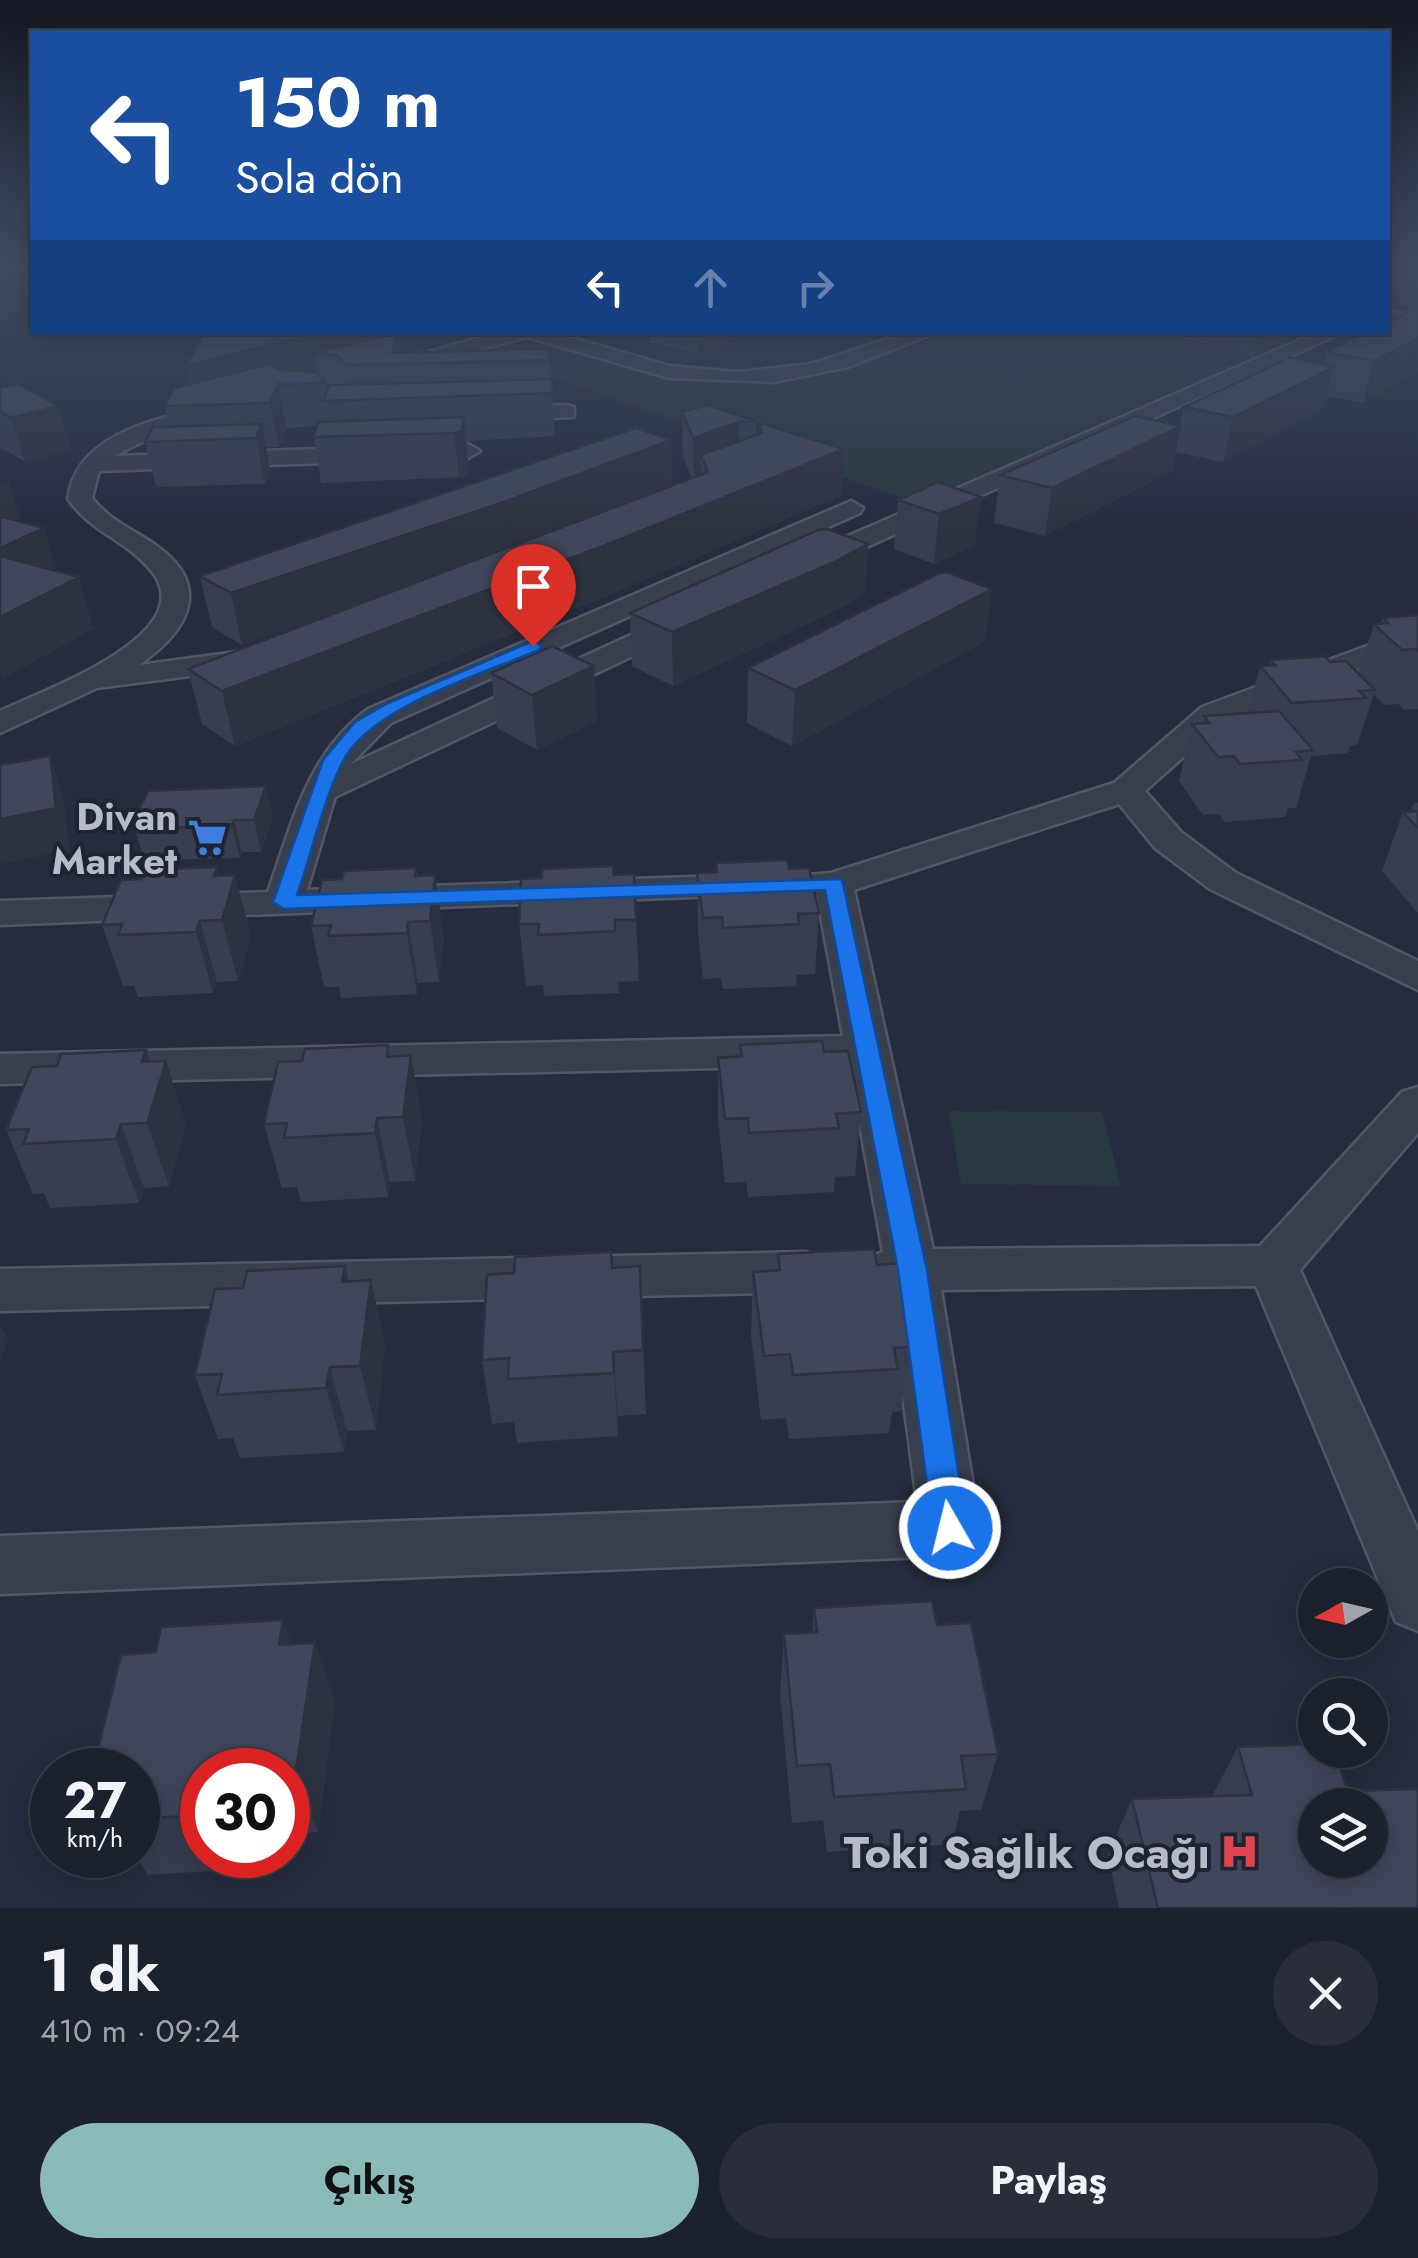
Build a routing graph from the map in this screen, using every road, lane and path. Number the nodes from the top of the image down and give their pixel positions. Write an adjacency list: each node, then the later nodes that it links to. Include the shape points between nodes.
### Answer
1 (445, 352): 5 (street)
2 (587, 352): 3 (street, via 625,366 708,377 811,370)
3 (867, 352)
4 (1294, 352): 11 (street)
5 (372, 371)
6 (244, 404): 10 (street, via 150,430)
7 (566, 412): 8 (street)
8 (471, 414)
9 (468, 452): 10 (street)
10 (94, 464): 18 (street, via 84,474 80,498 96,522 162,564 176,592 175,614 156,638)
11 (980, 487): 12 (street); 14 (street)
12 (1019, 501)
13 (851, 508): 21 (street, via 392,708 362,726 333,760)
14 (785, 574)
15 (714, 608): 21 (street)
16 (1418, 636): 20 (street, via 1213,714)
17 (281, 650): 18 (street, via 262,658)
18 (84, 680): 19 (street)
19 (0, 722)
20 (1126, 790): 22 (street); 25 (street, via 1168,840 1223,881)
21 (320, 791): 23 (street)
22 (834, 884): 23 (street); 26 (street)
23 (284, 902): 24 (street)
24 (0, 913)
25 (1418, 977)
26 (870, 1050): 27 (street); 30 (street)
27 (0, 1068)
28 (1418, 1103): 29 (street)
29 (1274, 1266): 30 (street); 33 (street)
30 (912, 1270): 31 (street); 32 (street, via 950,1528)
31 (0, 1290)
32 (0, 1565)
33 (1418, 1601)

